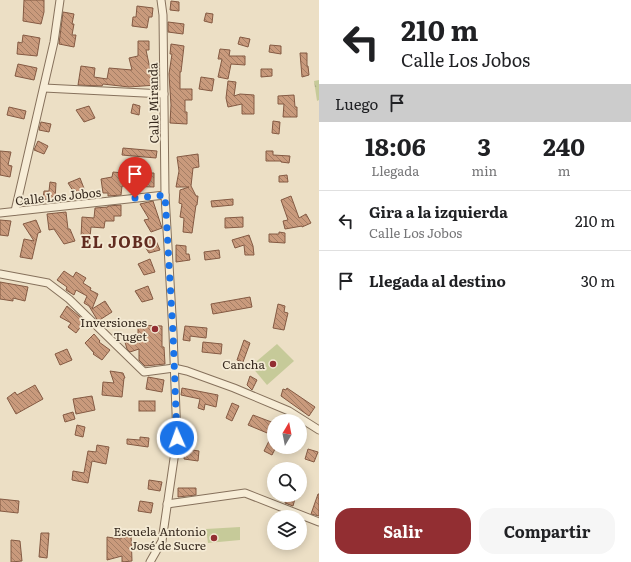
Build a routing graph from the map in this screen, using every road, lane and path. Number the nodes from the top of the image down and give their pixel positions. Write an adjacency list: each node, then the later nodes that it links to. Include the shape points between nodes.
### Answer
1 (60, 0): 3 (street)
2 (161, 0): 4 (street, Calle Miranda)
3 (44, 88): 4 (street); 6 (street)
4 (164, 94): 5 (street, Calle Miranda)
5 (165, 195): 6 (street, Calle Los Jobos); 9 (street, Calle Miranda)
6 (14, 211): 7 (street, Calle Los Jobos)
7 (0, 213)
8 (0, 274): 9 (street, via 48,283 69,299 144,372)
9 (174, 368): 10 (street, via 234,388 289,411); 11 (street, Calle Miranda, via 177,438)
10 (319, 430)
11 (167, 504): 12 (street, via 245,493); 13 (street, Calle Miranda, via 162,541)
12 (319, 522)
13 (150, 562)

